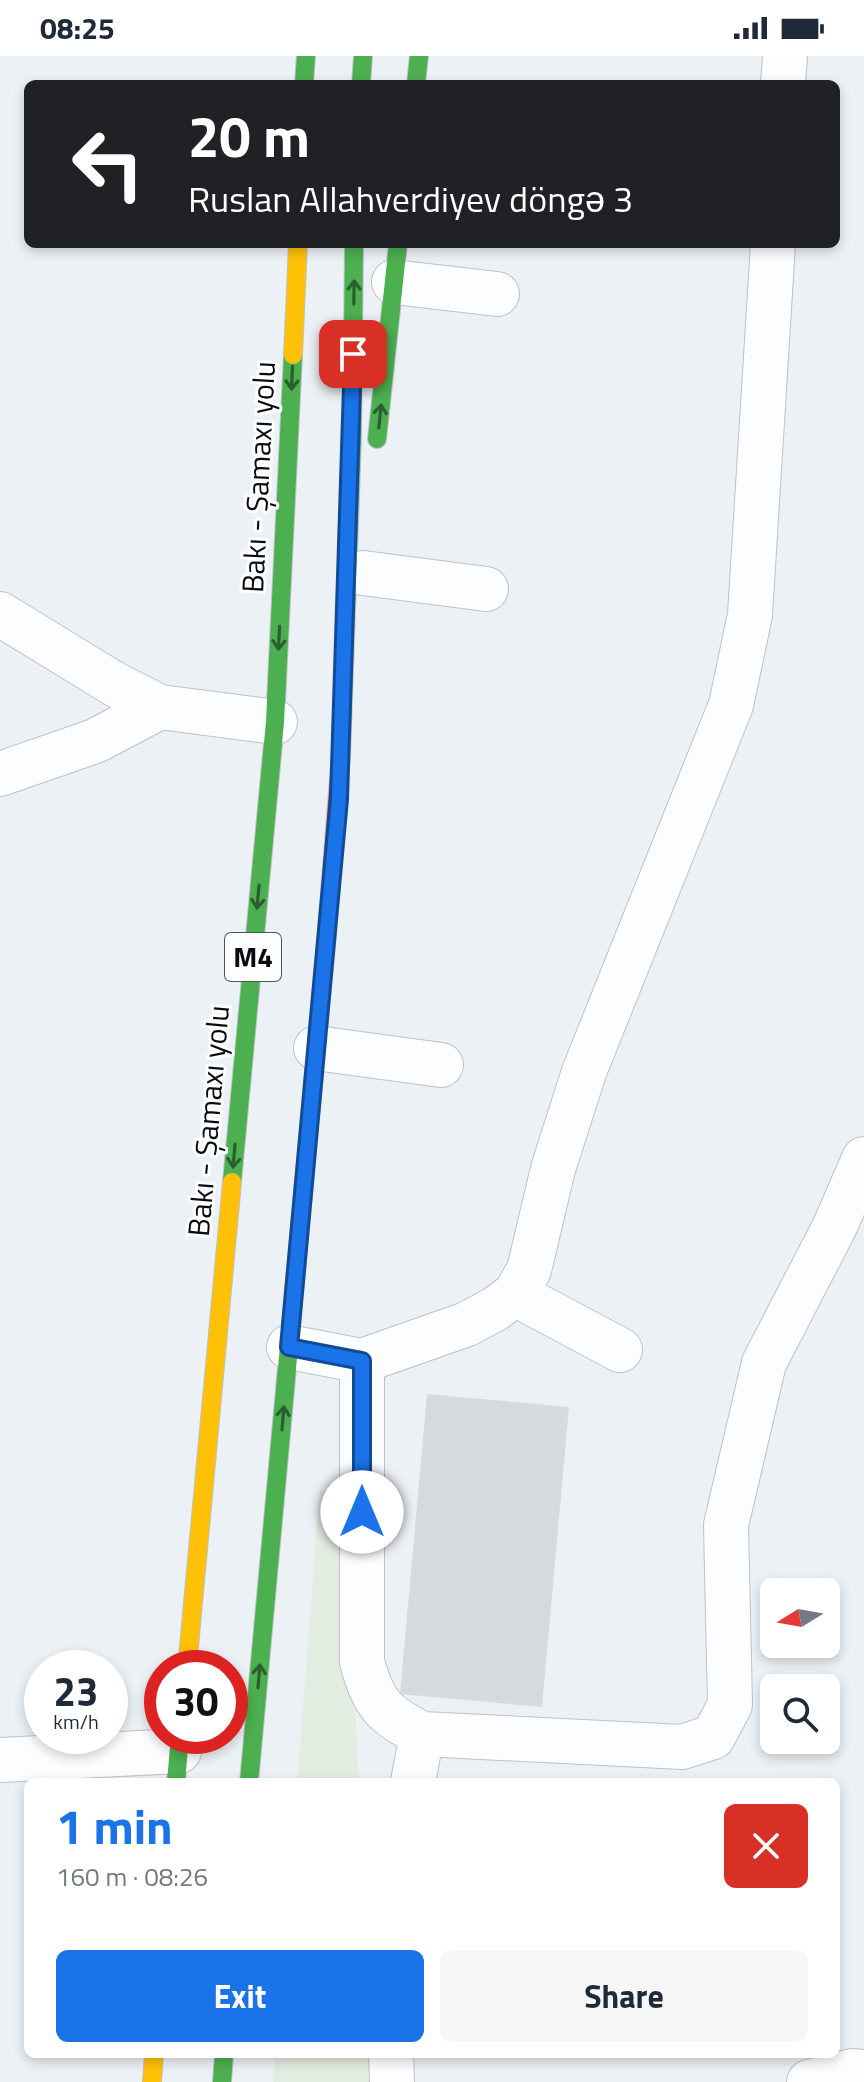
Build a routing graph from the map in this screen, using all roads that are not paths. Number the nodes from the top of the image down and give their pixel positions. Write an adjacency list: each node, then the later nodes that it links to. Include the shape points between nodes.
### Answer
1 (306, 56): 5 (highway)
2 (363, 56): 6 (highway)
3 (419, 56): 7 (highway)
4 (785, 56): 8 (street)
5 (304, 80)
6 (361, 80)
7 (416, 80)
8 (783, 80)
9 (298, 248): 20 (highway, Bakı - Şamaxı yolu / M4, one-way to 20)
10 (354, 248): 22 (highway, M4, one-way to 10)
11 (773, 248): 26 (street, via 750,615 731,705 584,1072 529,1270)
12 (396, 263): 13 (street); 14 (highway, one-way to 12)
13 (497, 294)
14 (376, 451)
15 (368, 527): 16 (highway, M4)
16 (363, 573): 17 (street); 22 (highway, M4)
17 (486, 589)
18 (0, 614): 19 (street)
19 (160, 707): 20 (street); 21 (street, via 95,741)
20 (275, 722): 30 (highway, Bakı - Şamaxı yolu / M4, one-way to 30)
21 (0, 774)
22 (339, 799): 23 (highway, M4)
23 (316, 1048): 24 (street); 27 (highway, M4)
24 (441, 1065)
25 (864, 1159): 31 (street, via 764,1363 726,1525 730,1705 713,1737 682,1747)
26 (515, 1294): 28 (street); 29 (street, via 467,1324)
27 (289, 1347): 29 (street); 34 (highway, M4, one-way to 27)
28 (620, 1350)
29 (362, 1361): 31 (street, via 362,1662 372,1696 391,1719)
30 (189, 1650)
31 (422, 1734): 35 (street)
32 (178, 1756): 33 (street)
33 (0, 1760)
34 (249, 1778)
35 (414, 1778)
36 (154, 2058): 40 (highway)
37 (224, 2058): 41 (highway)
38 (391, 2058): 42 (street)
39 (864, 2072): 43 (street)
40 (152, 2082)
41 (222, 2082)
42 (392, 2082)
43 (809, 2082)

